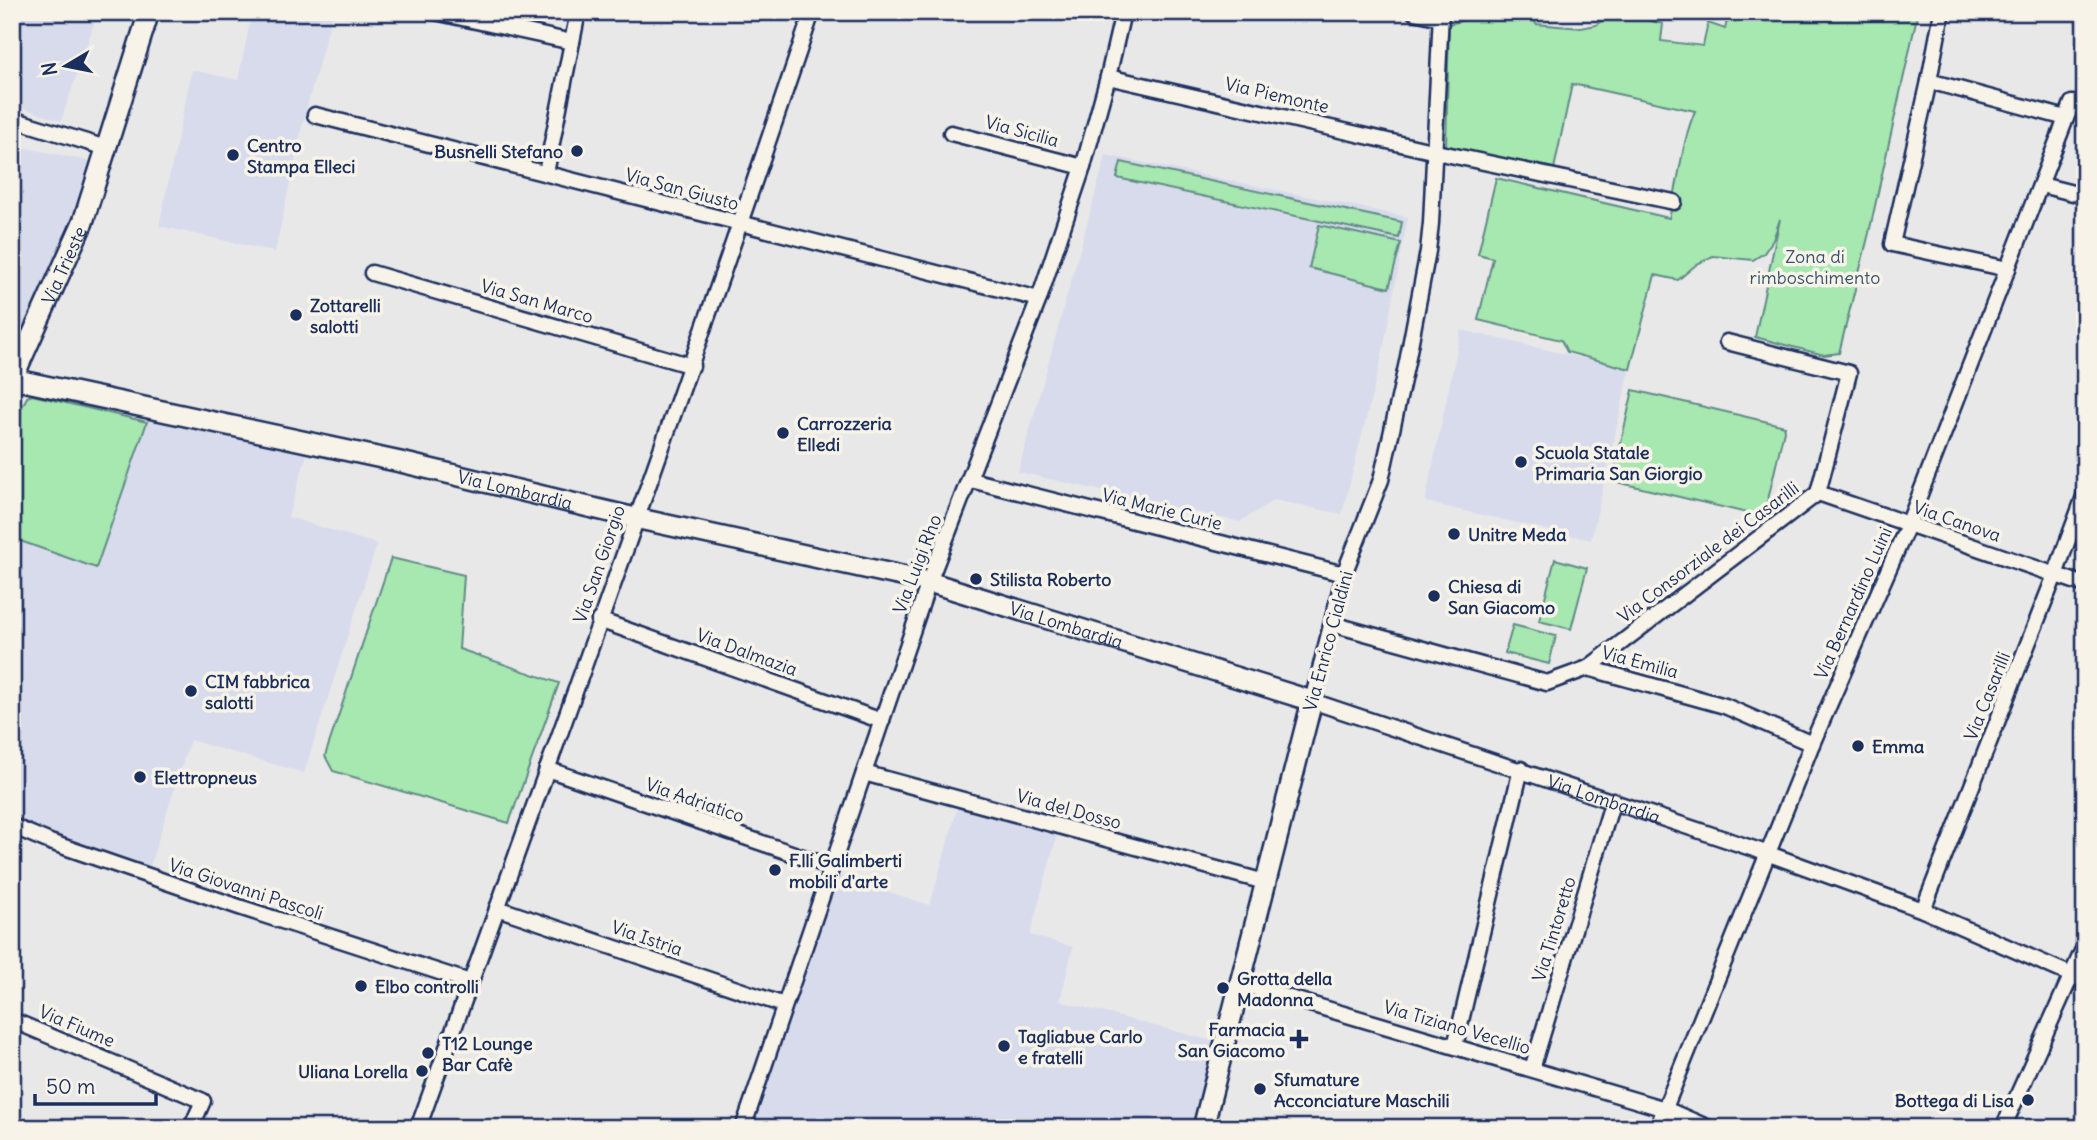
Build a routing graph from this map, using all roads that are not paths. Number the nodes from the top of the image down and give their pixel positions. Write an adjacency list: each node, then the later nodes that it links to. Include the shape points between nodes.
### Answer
1 (149, 12): 17 (street, Via Trieste)
2 (435, 12): 9 (street)
3 (578, 12): 9 (street)
4 (812, 12): 24 (street, Via San Giorgio)
5 (1123, 12): 10 (street, Via Luigi Rho)
6 (1414, 12): 8 (street)
7 (1942, 12): 11 (street)
8 (1441, 15): 18 (street, Via Enrico Cialdini)
9 (572, 42): 20 (street)
10 (1108, 77): 18 (street, Via Piemonte); 19 (street, Via Luigi Rho)
11 (1929, 81): 14 (street); 25 (street, via 1892,244)
12 (2085, 105): 14 (street, via 2072,103)
13 (315, 116): 20 (street, Via San Giusto)
14 (2067, 118): 21 (street, Via Bernardino Luini)
15 (12, 119): 17 (street)
16 (951, 133): 19 (street, Via Sicilia)
17 (106, 148): 30 (street, Via Trieste, via 83,222)
18 (1436, 152): 23 (street); 36 (street, Via Enrico Cialdini, via 1428,251 1407,362 1381,480)
19 (1083, 167): 27 (street, Via Luigi Rho)
20 (546, 173): 24 (street, Via San Giusto)
21 (2041, 185): 22 (street); 25 (street, Via Bernardino Luini)
22 (2085, 196)
23 (1674, 202)
24 (740, 224): 27 (street, Via San Giusto); 29 (street, Via San Giorgio)
25 (2008, 269): 35 (street, Via Bernardino Luini)
26 (372, 273): 29 (street, Via San Marco)
27 (1039, 299): 31 (street, Via Luigi Rho)
28 (1727, 342): 32 (street, via 1849,373)
29 (692, 366): 34 (street, Via San Giorgio)
30 (13, 380): 34 (street, Via Lombardia, via 405,463)
31 (971, 480): 36 (street, Via Marie Curie); 38 (street, Via Luigi Rho)
32 (1818, 493): 35 (street, Via Canova); 42 (street, Via Consorziale dei Casarilli)
33 (2085, 495): 37 (street, Via Casarilli)
34 (635, 518): 38 (street, Via Lombardia); 40 (street, Via San Giorgio)
35 (1908, 525): 37 (street, Via Canova); 45 (street, Via Bernardino Luini)
36 (1344, 574): 41 (street, Via Enrico Cialdini)
37 (2055, 575): 39 (street, Via Canova); 55 (street, Via Casarilli)
38 (929, 582): 43 (street, Via Lombardia); 44 (street, Via Luigi Rho)
39 (2085, 585)
40 (599, 620): 44 (street, Via Dalmazia); 46 (street, Via San Giorgio)
41 (1332, 624): 42 (street, Via Emilia, via 1548,683); 43 (street, Via Enrico Cialdini)
42 (1588, 668): 45 (street, Via Emilia, via 1725,706)
43 (1312, 701): 47 (street, Via Lombardia); 53 (street, Via Enrico Cialdini)
44 (882, 721): 48 (street, Via Luigi Rho)
45 (1812, 744): 51 (street, Via Bernardino Luini)
46 (547, 769): 52 (street, Via Adriatico); 54 (street, Via San Giorgio)
47 (1521, 769): 49 (street, Via Lombardia); 62 (street)
48 (864, 773): 52 (street, Via Luigi Rho); 53 (street, Via del Dosso)
49 (1613, 800): 51 (street, Via Lombardia); 63 (street, Via Tintoretto)
50 (12, 826): 58 (street, Via Giovanni Pascoli)
51 (1769, 854): 55 (street, Via Lombardia); 64 (street, Via Bernardino Luini)
52 (832, 867): 60 (street, Via Luigi Rho)
53 (1265, 882): 59 (street, Via Enrico Cialdini)
54 (497, 908): 58 (street, Via San Giorgio); 60 (street, Via Istria)
55 (1923, 910): 57 (street, Via Lombardia)
56 (2085, 945): 57 (street)
57 (2078, 977): 71 (street)
58 (470, 982): 66 (street, Via San Giorgio)
59 (1238, 983): 62 (street, Via Tiziano Vecellio); 68 (street, Via Enrico Cialdini)
60 (784, 1005): 67 (street, Via Luigi Rho)
61 (12, 1020): 65 (street, Via Fiume, via 203,1101)
62 (1455, 1046): 63 (street, Via Tiziano Vecellio)
63 (1532, 1069): 64 (street, Via Tiziano Vecellio)
64 (1665, 1109): 69 (street, Via Bernardino Luini); 70 (street, Via Tiziano Vecellio)
65 (191, 1128)
66 (418, 1128)
67 (743, 1128)
68 (1203, 1128)
69 (1657, 1128)
70 (1709, 1128)
71 (2003, 1128)

